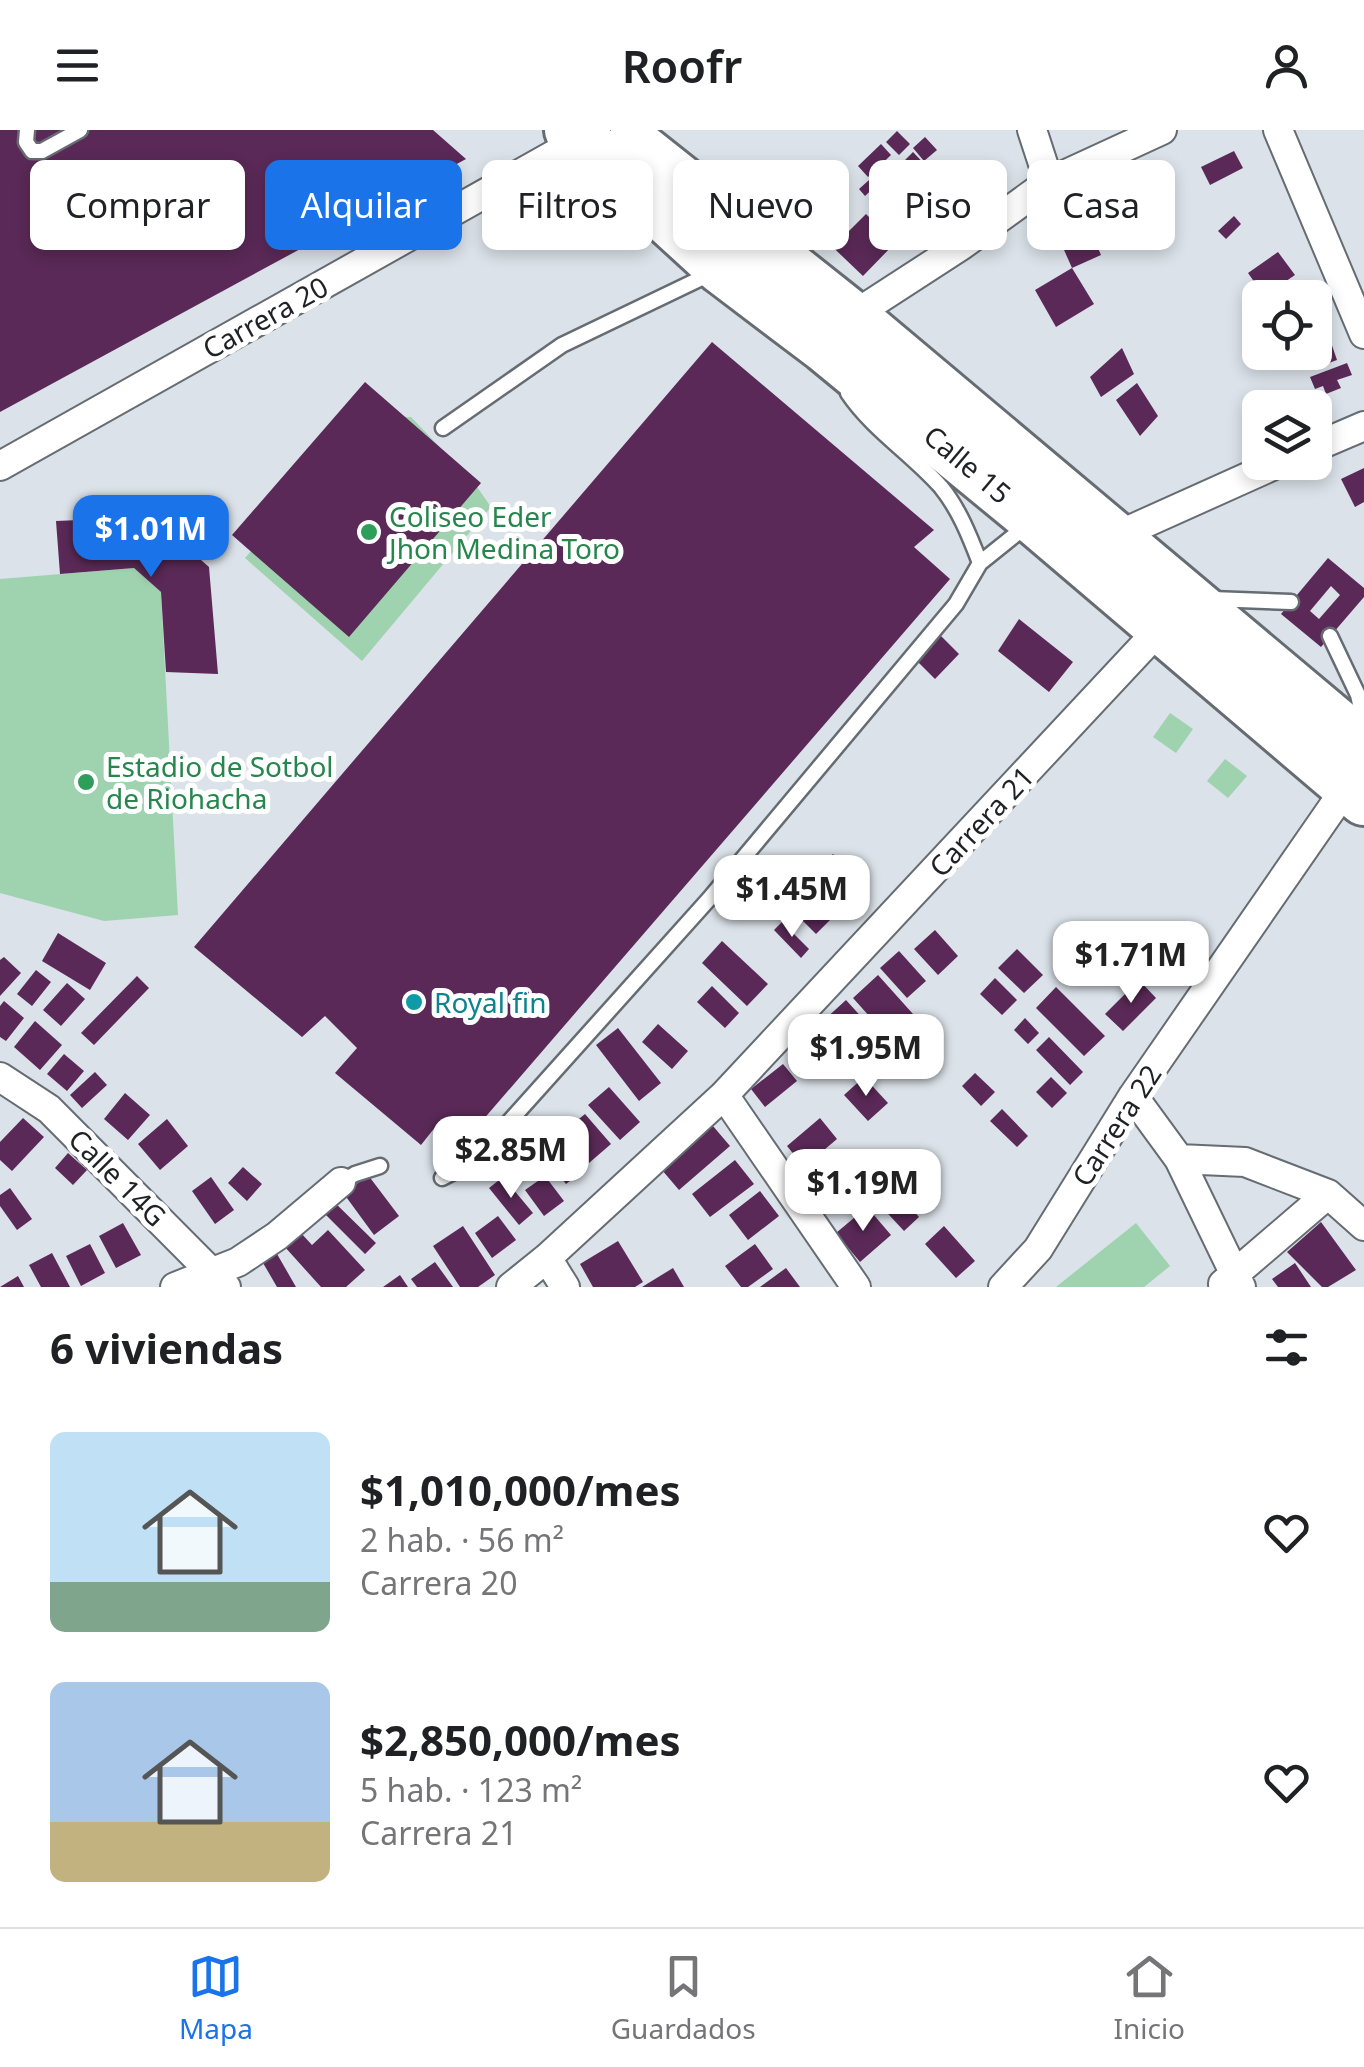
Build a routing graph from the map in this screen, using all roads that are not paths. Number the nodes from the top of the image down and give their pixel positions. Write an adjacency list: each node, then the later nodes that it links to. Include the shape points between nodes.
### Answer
1 (27, 130): 2 (lane, via 32,151)
2 (80, 130)
3 (1032, 130): 7 (street)
4 (1162, 130): 8 (street)
5 (1278, 130): 12 (street)
6 (590, 133): 10 (highway, Calle 15); 11 (highway, Calle 15); 16 (street, Carrera 20)
7 (1042, 160)
8 (1097, 160)
9 (1027, 198): 11 (street)
10 (722, 268): 11 (highway, Calle 15); 14 (lane, via 562,344)
11 (838, 331): 18 (highway, Calle 15); 20 (lane, via 840,382 859,410 941,488)
12 (1364, 334)
13 (1364, 426): 15 (street)
14 (443, 428)
15 (1332, 440)
16 (0, 466)
17 (1242, 480): 19 (street)
18 (1044, 504): 19 (highway, Calle 15); 20 (lane); 22 (highway, Calle 15)
19 (1112, 538): 22 (highway, Calle 15)
20 (980, 564): 31 (lane, via 956,604 709,899 473,1162)
21 (1291, 602): 22 (lane)
22 (1174, 614): 25 (highway, Calle 15); 27 (street, Carrera 21)
23 (1330, 636): 24 (lane)
24 (1364, 722)
25 (1360, 774): 28 (street, Carrera 22)
26 (0, 1077): 36 (street, Calle 14G, via 49,1109)
27 (724, 1095): 35 (street, Carrera 21); 41 (street)
28 (1133, 1096): 29 (street); 42 (street, Carrera 22, via 1038,1249)
29 (1179, 1158): 33 (street, via 1245,1162); 37 (street)
30 (380, 1166): 32 (lane)
31 (442, 1178)
32 (342, 1182): 36 (street)
33 (1328, 1194): 34 (street); 37 (street)
34 (1364, 1226)
35 (547, 1258): 39 (street, Carrera 21); 40 (street)
36 (220, 1279): 38 (street)
37 (1232, 1283)
38 (174, 1287)
39 (511, 1287)
40 (565, 1287)
41 (856, 1287)
42 (1003, 1287)

